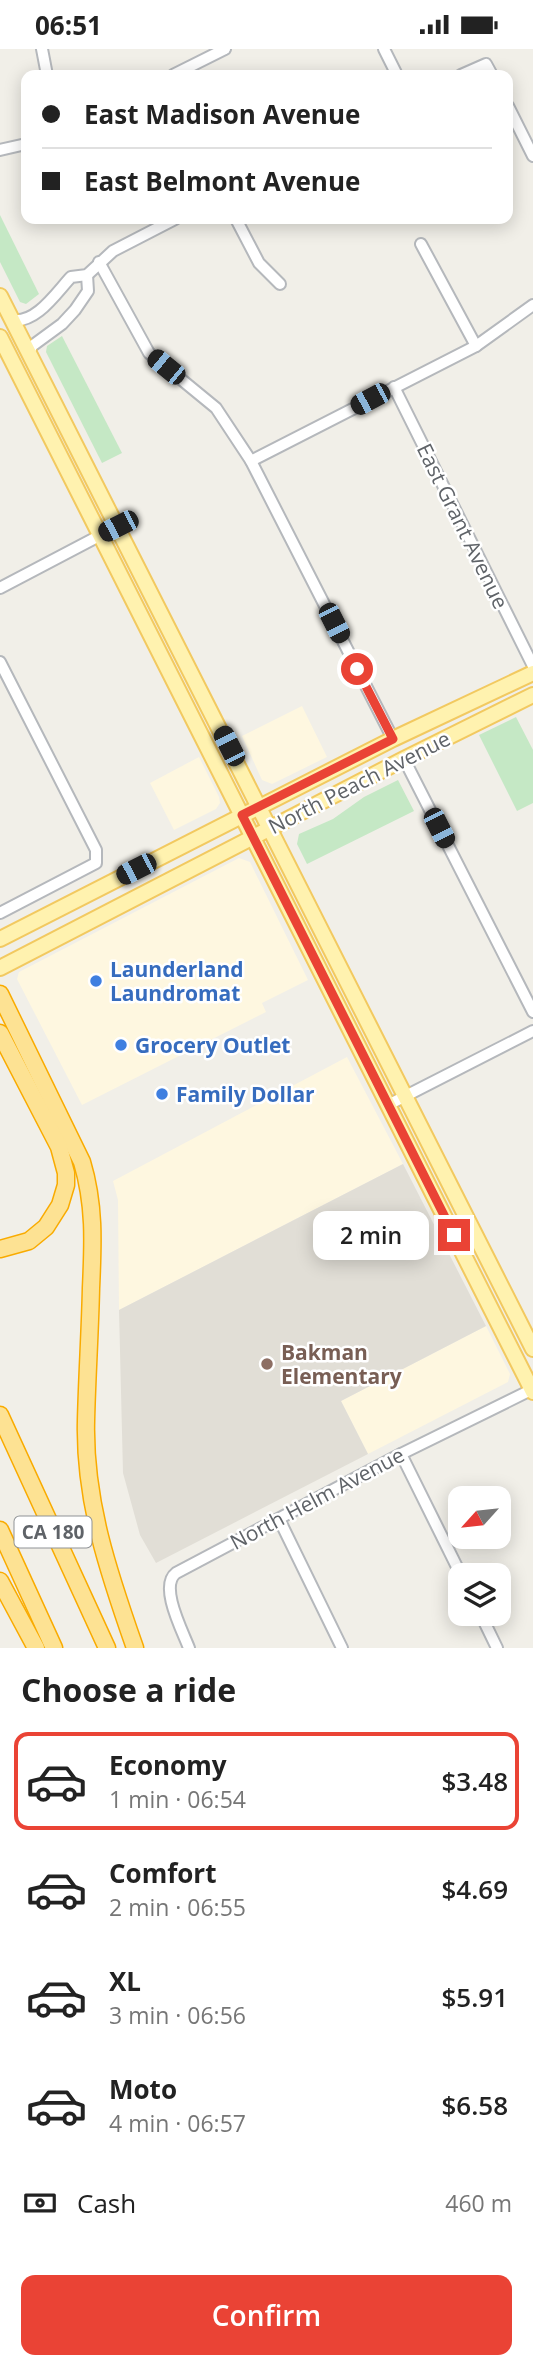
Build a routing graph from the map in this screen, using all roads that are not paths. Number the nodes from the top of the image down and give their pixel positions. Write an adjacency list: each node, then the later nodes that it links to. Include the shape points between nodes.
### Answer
1 (42, 49): 4 (street)
2 (225, 49): 5 (street)
3 (384, 49): 6 (street)
4 (46, 70)
5 (183, 70)
6 (394, 70)
7 (472, 70): 8 (street, via 486,64)
8 (489, 70)
9 (513, 116): 12 (street)
10 (21, 145): 11 (street)
11 (0, 150)
12 (533, 156)
13 (165, 224): 16 (street)
14 (239, 224): 18 (street, via 259,263)
15 (421, 244): 23 (street)
16 (99, 262): 17 (street); 26 (street, via 149,353 216,408)
17 (87, 275): 21 (street, via 71,277 29,319); 24 (street, via 88,291 75,310 32,346)
18 (280, 284)
19 (0, 296): 21 (main road)
20 (532, 309): 23 (street)
21 (12, 320): 24 (main road)
22 (0, 337): 28 (main road)
23 (476, 346): 25 (street)
24 (29, 354): 27 (main road)
25 (394, 387): 26 (street); 31 (street, East Grant Avenue)
26 (251, 461): 36 (street)
27 (118, 526): 28 (street); 38 (main road)
28 (101, 535): 29 (street); 39 (main road)
29 (0, 588)
30 (0, 662): 42 (street, via 96,850 96,863)
31 (533, 666)
32 (533, 673): 36 (main road, North Peach Avenue)
33 (533, 681): 35 (main road, via 464,719)
34 (533, 695): 35 (main road, North Peach Avenue)
35 (447, 737): 37 (main road, North Peach Avenue)
36 (393, 739): 38 (main road, North Peach Avenue)
37 (404, 759): 40 (main road, North Peach Avenue); 46 (street)
38 (259, 806): 39 (main road, North Peach Avenue); 40 (main road)
39 (242, 815): 41 (main road); 43 (main road, North Peach Avenue)
40 (270, 828): 41 (main road, North Peach Avenue); 49 (main road)
41 (253, 837): 44 (main road, North Peach Avenue); 50 (main road)
42 (0, 913)
43 (0, 939)
44 (0, 968)
45 (0, 994): 64 (highway, via 90,1187 94,1228 86,1423 89,1479 105,1560)
46 (533, 1013)
47 (533, 1031): 49 (street)
48 (0, 1033): 51 (highway, via 59,1147 66,1173 60,1205 46,1227 29,1241)
49 (405, 1096): 50 (street); 52 (main road)
50 (388, 1105): 53 (main road)
51 (0, 1249)
52 (533, 1349)
53 (533, 1390): 55 (street, North Helm Avenue)
54 (0, 1415): 63 (highway, CA 180)
55 (401, 1454): 56 (street, North Helm Avenue); 58 (street)
56 (279, 1518): 65 (street, North Helm Avenue, via 171,1576 170,1595); 66 (street)
57 (0, 1531): 62 (highway, CA 180)
58 (455, 1563)
59 (0, 1581): 61 (highway)
60 (486, 1626): 67 (street)
61 (36, 1648)
62 (54, 1648)
63 (107, 1648)
64 (135, 1648)
65 (189, 1648)
66 (342, 1648)
67 (497, 1648)

